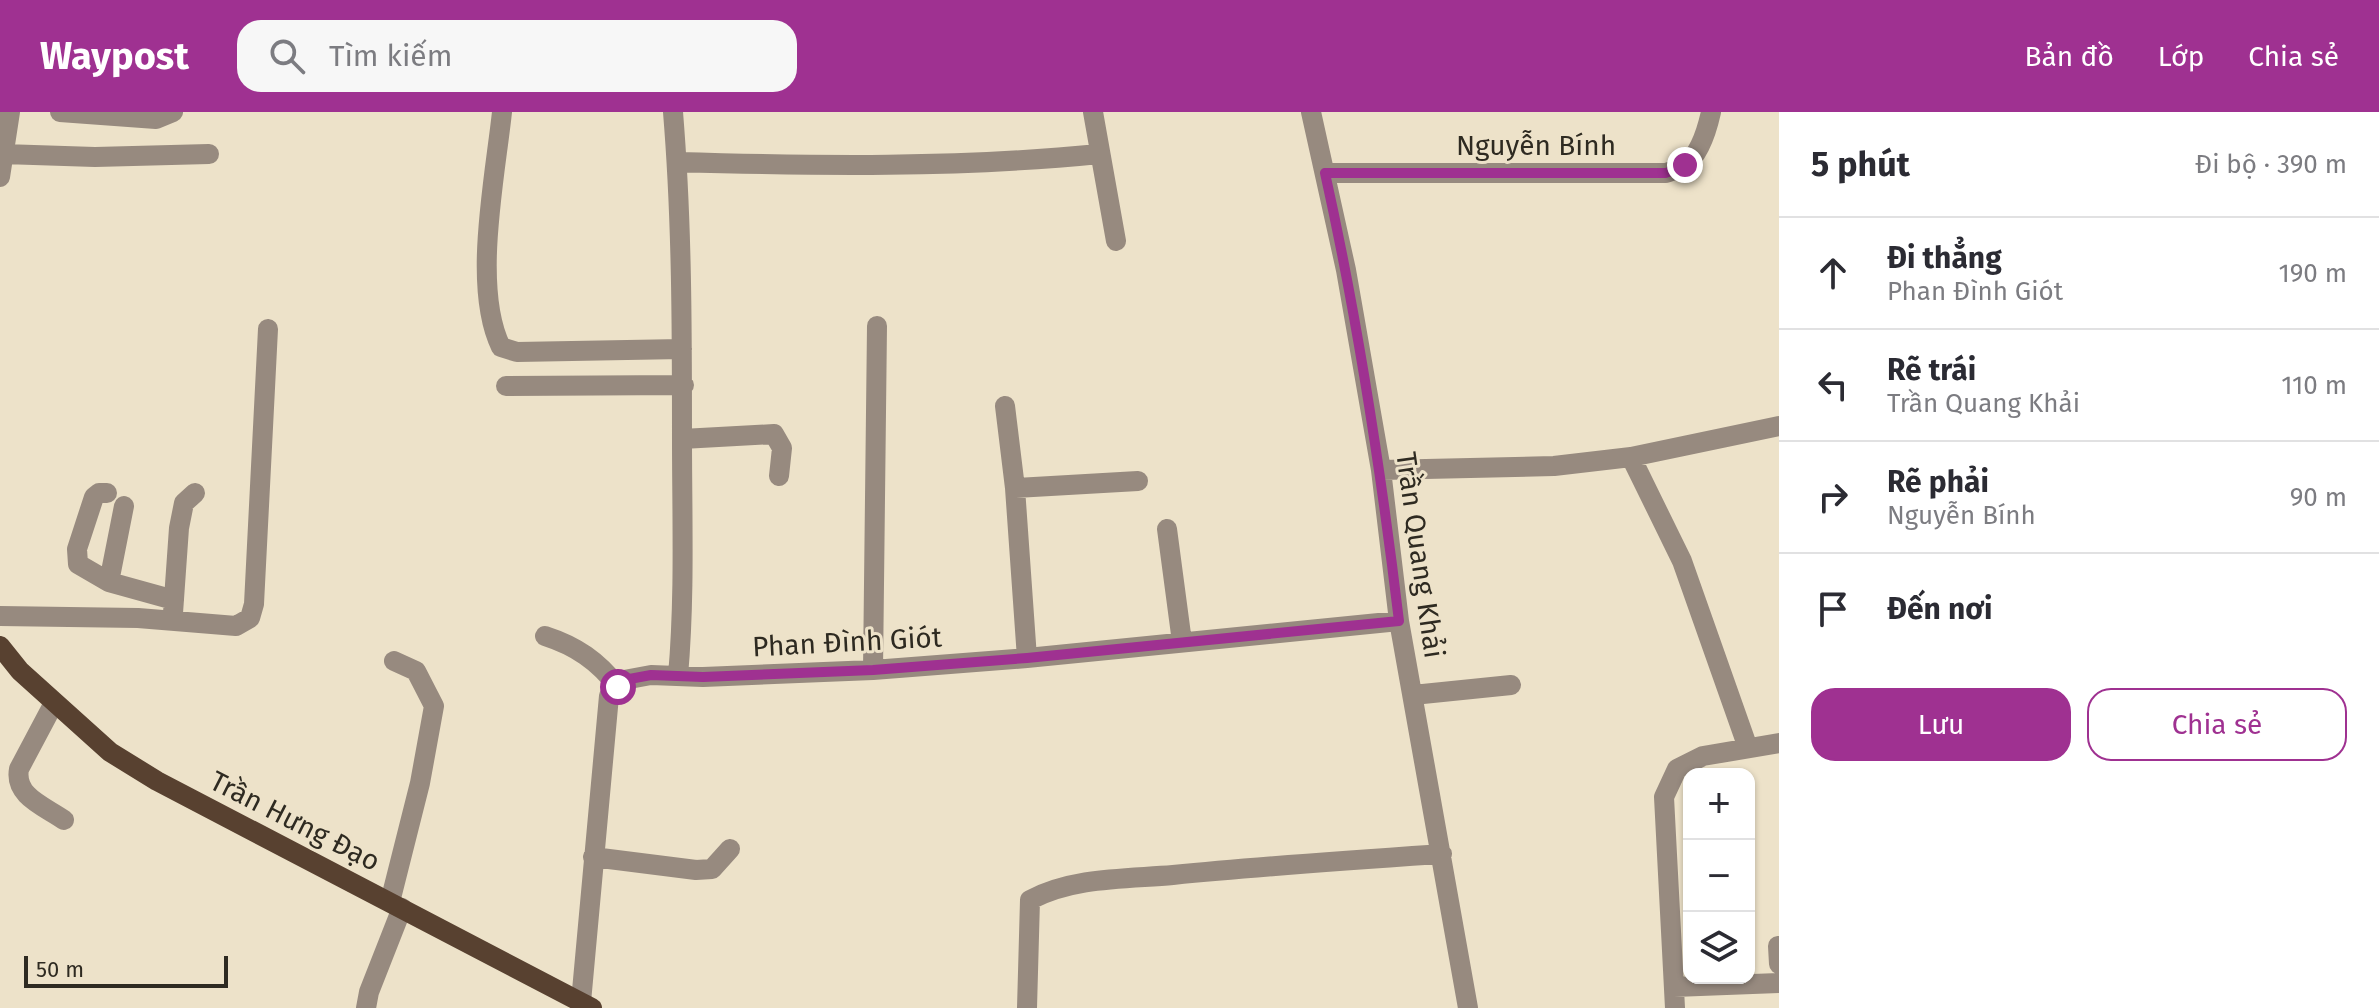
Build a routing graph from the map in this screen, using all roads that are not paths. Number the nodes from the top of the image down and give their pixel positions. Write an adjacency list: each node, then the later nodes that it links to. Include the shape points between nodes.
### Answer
1 (10, 112): 9 (street)
2 (60, 112): 3 (street, via 156,119)
3 (173, 112)
4 (502, 112): 18 (street, via 486,257 492,329 501,347 517,352)
5 (673, 112): 12 (street)
6 (1093, 112): 11 (street)
7 (1311, 112): 13 (street, Trần Quang Khải)
8 (1711, 112): 13 (street, Nguyễn Bính, via 1697,149 1685,165 1666,173)
9 (3, 154): 10 (street); 14 (street)
10 (209, 154)
11 (1099, 154): 12 (street, via 1022,162); 15 (street)
12 (677, 162): 18 (street)
13 (1325, 173): 25 (street, Trần Quang Khải)
14 (0, 177)
15 (1116, 241)
16 (877, 326): 41 (street)
17 (268, 329): 34 (street, via 250,618 236,626)
18 (682, 349): 19 (street)
19 (684, 385): 20 (street); 23 (street)
20 (506, 386)
21 (1005, 406): 28 (street)
22 (1779, 426): 24 (street)
23 (682, 439): 26 (street, via 774,434 782,448); 42 (street)
24 (1631, 457): 25 (street, via 1554,466); 48 (street, via 1682,561)
25 (1381, 470): 35 (street, Trần Quang Khải)
26 (779, 476)
27 (1138, 481): 28 (street)
28 (1015, 488): 39 (street)
29 (195, 493): 32 (street, via 184,503 179,528)
30 (1167, 529): 37 (street)
31 (109, 582): 31 (street, via 86,571 77,558 99,493 116,499); 32 (street)
32 (174, 600): 34 (street)
33 (0, 616): 34 (street)
34 (173, 621)
35 (1399, 621): 37 (street, Phan Đình Giót); 45 (street, Trần Quang Khải)
36 (545, 636): 44 (street, via 592,658)
37 (1182, 642): 39 (street, Phan Đình Giót)
38 (0, 646): 46 (main road, Trần Hưng Đạo)
39 (1027, 658): 41 (street, Phan Đình Giót)
40 (394, 661): 53 (street, via 416,671 434,706)
41 (873, 670): 42 (street, Phan Đình Giót)
42 (678, 676): 44 (street, Phan Đình Giót, via 651,675 624,680)
43 (1511, 685): 45 (street)
44 (618, 687): 52 (street, via 609,696)
45 (1413, 695): 51 (street, Trần Quang Khải)
46 (54, 703): 49 (street, via 17,780 21,791); 53 (main road, Trần Hưng Đạo, via 110,752 157,781)
47 (1779, 743): 48 (street)
48 (1748, 748): 57 (street, via 1703,756 1677,769 1664,797)
49 (64, 820)
50 (730, 849): 52 (street, via 712,869 696,870)
51 (1442, 854): 60 (street, via 1079,883 1046,891 1030,900); 61 (street, Trần Quang Khải)
52 (593, 857): 58 (street)
53 (396, 905): 58 (main road, Trần Hưng Đạo); 59 (street)
54 (1778, 946): 55 (street)
55 (1779, 964)
56 (1779, 983): 57 (street)
57 (1674, 987): 62 (street)
58 (586, 1005)
59 (366, 1008)
60 (1027, 1008)
61 (1468, 1008)
62 (1675, 1008)

